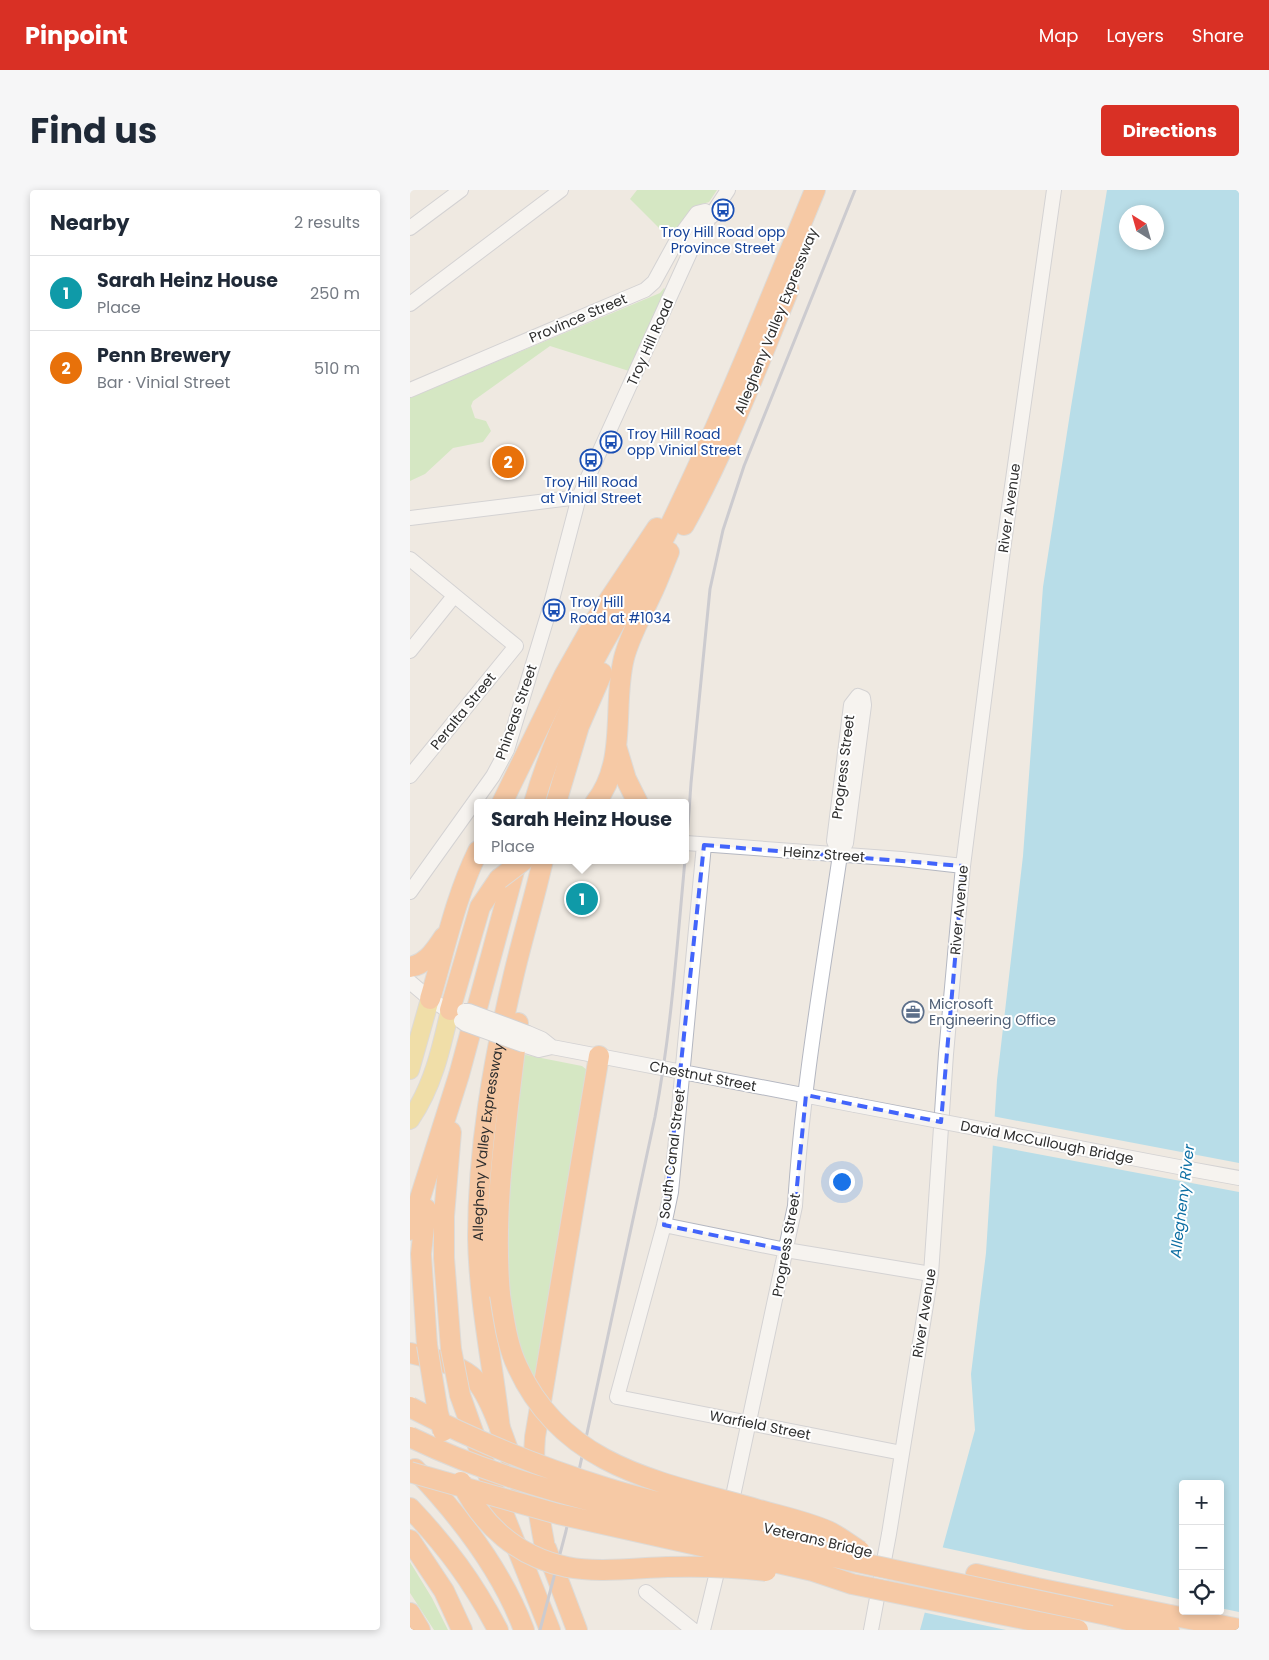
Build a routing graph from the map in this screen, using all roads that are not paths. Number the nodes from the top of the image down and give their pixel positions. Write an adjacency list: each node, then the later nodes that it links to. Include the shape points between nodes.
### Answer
1 (461, 190): 8 (street)
2 (561, 190): 9 (street)
3 (728, 190): 7 (street, Troy Hill Road)
4 (814, 190): 11 (highway, Allegheny Valley Expressway)
5 (829, 190): 14 (highway, Allegheny Valley Expressway, via 745,398 698,501)
6 (1054, 190): 34 (street, River Avenue, via 1003,550)
7 (712, 216): 10 (street, Province Street, via 705,211 697,213 654,282 645,290); 12 (street, Troy Hill Road, via 698,237)
8 (410, 228)
9 (410, 304)
10 (410, 390)
11 (707, 450): 21 (highway, via 595,621 541,720); 22 (highway, Allegheny Valley Expressway, via 654,558 584,680 557,737)
12 (579, 497): 13 (street); 20 (street, Phineas Street, via 521,706 506,750)
13 (410, 518)
14 (670, 550): 18 (highway, via 624,658 619,686); 23 (highway, Allegheny Valley Expressway, via 595,687 579,726)
15 (410, 559): 16 (street)
16 (454, 596): 17 (street); 19 (street, Peralta Street, via 516,646)
17 (410, 651)
18 (617, 748): 24 (highway, via 610,778); 25 (highway)
19 (410, 776)
20 (477, 799)
21 (504, 799)
22 (535, 799)
23 (557, 799)
24 (598, 799)
25 (636, 799)
26 (474, 803): 36 (street, Phineas Street)
27 (689, 843): 28 (street, Heinz Street)
28 (704, 845): 29 (street, Heinz Street); 44 (street, South Canal Street)
29 (840, 855): 29 (street, Progress Street, via 846,843 864,705 863,698 858,696 851,705 834,841); 34 (street, Heinz Street); 46 (street, Progress Street)
30 (474, 860): 37 (highway)
31 (516, 864): 45 (highway)
32 (519, 864): 41 (highway, bridge, via 499,879 480,907)
33 (542, 864): 35 (highway, Allegheny Valley Expressway)
34 (963, 866): 54 (street, River Avenue)
35 (539, 880): 59 (highway, Allegheny Valley Expressway, via 513,978 490,1088 479,1190 481,1290); 67 (highway, bridge, via 526,956 498,1194 500,1295 517,1368 529,1390 557,1426 592,1453 618,1467 795,1520 829,1532)
36 (410, 892)
37 (449, 929): 38 (highway, via 428,958); 40 (highway)
38 (410, 967)
39 (410, 982): 40 (street, Chestnut Street)
40 (430, 998): 41 (street, Chestnut Street); 43 (main road)
41 (455, 1013): 42 (street, Chestnut Street, bridge, via 469,1012 525,1039 542,1039 552,1047); 48 (main road, via 426,1095)
42 (599, 1056): 44 (street, Chestnut Street); 66 (highway, via 534,1437 535,1489)
43 (410, 1070)
44 (682, 1072): 46 (street, Chestnut Street); 51 (street, South Canal Street)
45 (459, 1075): 49 (highway); 78 (highway, bridge, via 444,1216 451,1349 460,1395)
46 (806, 1096): 47 (street, Chestnut Street); 53 (street, Progress Street, via 795,1206)
47 (855, 1105): 50 (street, David McCullough Bridge, bridge)
48 (410, 1120)
49 (434, 1157): 52 (highway); 55 (highway, via 421,1254)
50 (1239, 1178)
51 (664, 1225): 53 (street); 56 (street, South Canal Street)
52 (410, 1230)
53 (786, 1250): 54 (street); 58 (street, Progress Street)
54 (931, 1274): 61 (street, River Avenue)
55 (418, 1349): 59 (highway, via 470,1375 477,1382); 68 (highway, bridge, via 446,1444 461,1482 481,1515 516,1546 568,1567 724,1566)
56 (618, 1397): 58 (street, Warfield Street)
57 (410, 1407): 67 (highway, Veterans Bridge, bridge, via 489,1444 607,1488)
58 (749, 1423): 61 (street, Warfield Street); 81 (street, Progress Street)
59 (500, 1429): 66 (highway)
60 (410, 1437): 84 (highway, bridge, via 486,1469 598,1503)
61 (902, 1454): 82 (street, River Avenue)
62 (410, 1464): 77 (highway, via 440,1495 472,1538)
63 (410, 1472): 68 (highway, bridge, via 558,1514 813,1571)
64 (410, 1508): 75 (highway, via 449,1562); 76 (highway, via 461,1568)
65 (410, 1540): 74 (highway, via 444,1591)
66 (544, 1542): 79 (highway)
67 (860, 1551): 72 (highway, Veterans Bridge)
68 (852, 1584): 83 (highway, bridge)
69 (646, 1592): 80 (street)
70 (410, 1613): 73 (highway)
71 (410, 1617): 73 (highway)
72 (1239, 1628)
73 (420, 1630)
74 (462, 1630)
75 (485, 1630)
76 (498, 1630)
77 (524, 1630)
78 (550, 1630)
79 (577, 1630)
80 (693, 1630)
81 (704, 1630)
82 (871, 1630)
83 (1078, 1630)
84 (1170, 1630)

